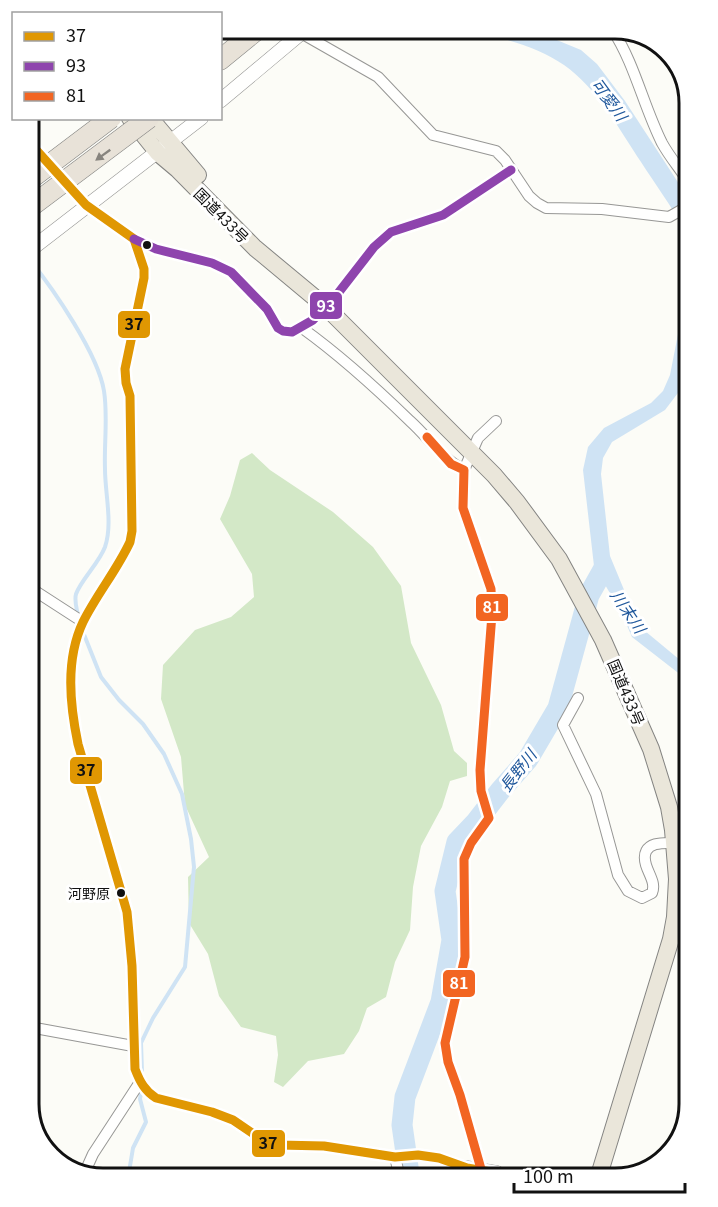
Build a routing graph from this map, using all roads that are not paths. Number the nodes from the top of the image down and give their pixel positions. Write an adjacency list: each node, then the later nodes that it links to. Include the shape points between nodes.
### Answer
1 (245, 39): 5 (highway)
2 (291, 39): 6 (street)
3 (316, 39): 15 (street, via 381,79 433,135 496,151)
4 (618, 39): 14 (street, via 662,143)
5 (222, 58)
6 (222, 99)
7 (108, 120): 16 (highway, bridge)
8 (132, 120): 12 (highway, 国道433号)
9 (146, 120): 17 (highway, one-way to 17, bridge)
10 (150, 120): 12 (highway, 国道433号)
11 (199, 120): 12 (street)
12 (164, 148): 18 (street); 22 (highway, 国道433号, via 177,169 255,248)
13 (39, 153): 18 (street)
14 (679, 168)
15 (511, 170): 19 (street, via 529,196 546,208 673,216); 22 (street, via 443,215 399,228 383,238)
16 (39, 172)
17 (39, 200)
18 (86, 205): 20 (street); 21 (street)
19 (679, 212)
20 (134, 239): 23 (street, via 231,272 267,309 278,328 292,332); 28 (street, via 144,278 125,369 130,396 132,531 127,550)
21 (39, 243)
22 (324, 305): 23 (street); 25 (highway, 国道433号)
23 (302, 328): 26 (street, via 359,371 451,464)
24 (496, 421): 25 (street, via 478,438)
25 (472, 453): 26 (street); 30 (highway, 国道433号, via 494,475 559,559 603,640 651,749)
26 (464, 470): 39 (street, via 463,508 491,589 480,770 489,818 464,859 465,957 446,1043)
27 (39, 594): 28 (street)
28 (83, 622): 34 (street, via 72,662 73,719 127,912)
29 (578, 698): 31 (street, via 562,725 596,794 614,863 628,891 642,898 652,893 646,853 658,843)
30 (679, 838)
31 (679, 844)
32 (679, 870): 40 (highway, 国道433号, via 671,939)
33 (39, 1029): 34 (street)
34 (134, 1046): 35 (street)
35 (140, 1082): 36 (street, via 156,1098 233,1120 267,1143); 37 (street)
36 (403, 1156): 38 (street); 39 (street, via 439,1158)
37 (88, 1166)
38 (400, 1168)
39 (474, 1168)
40 (601, 1168)

